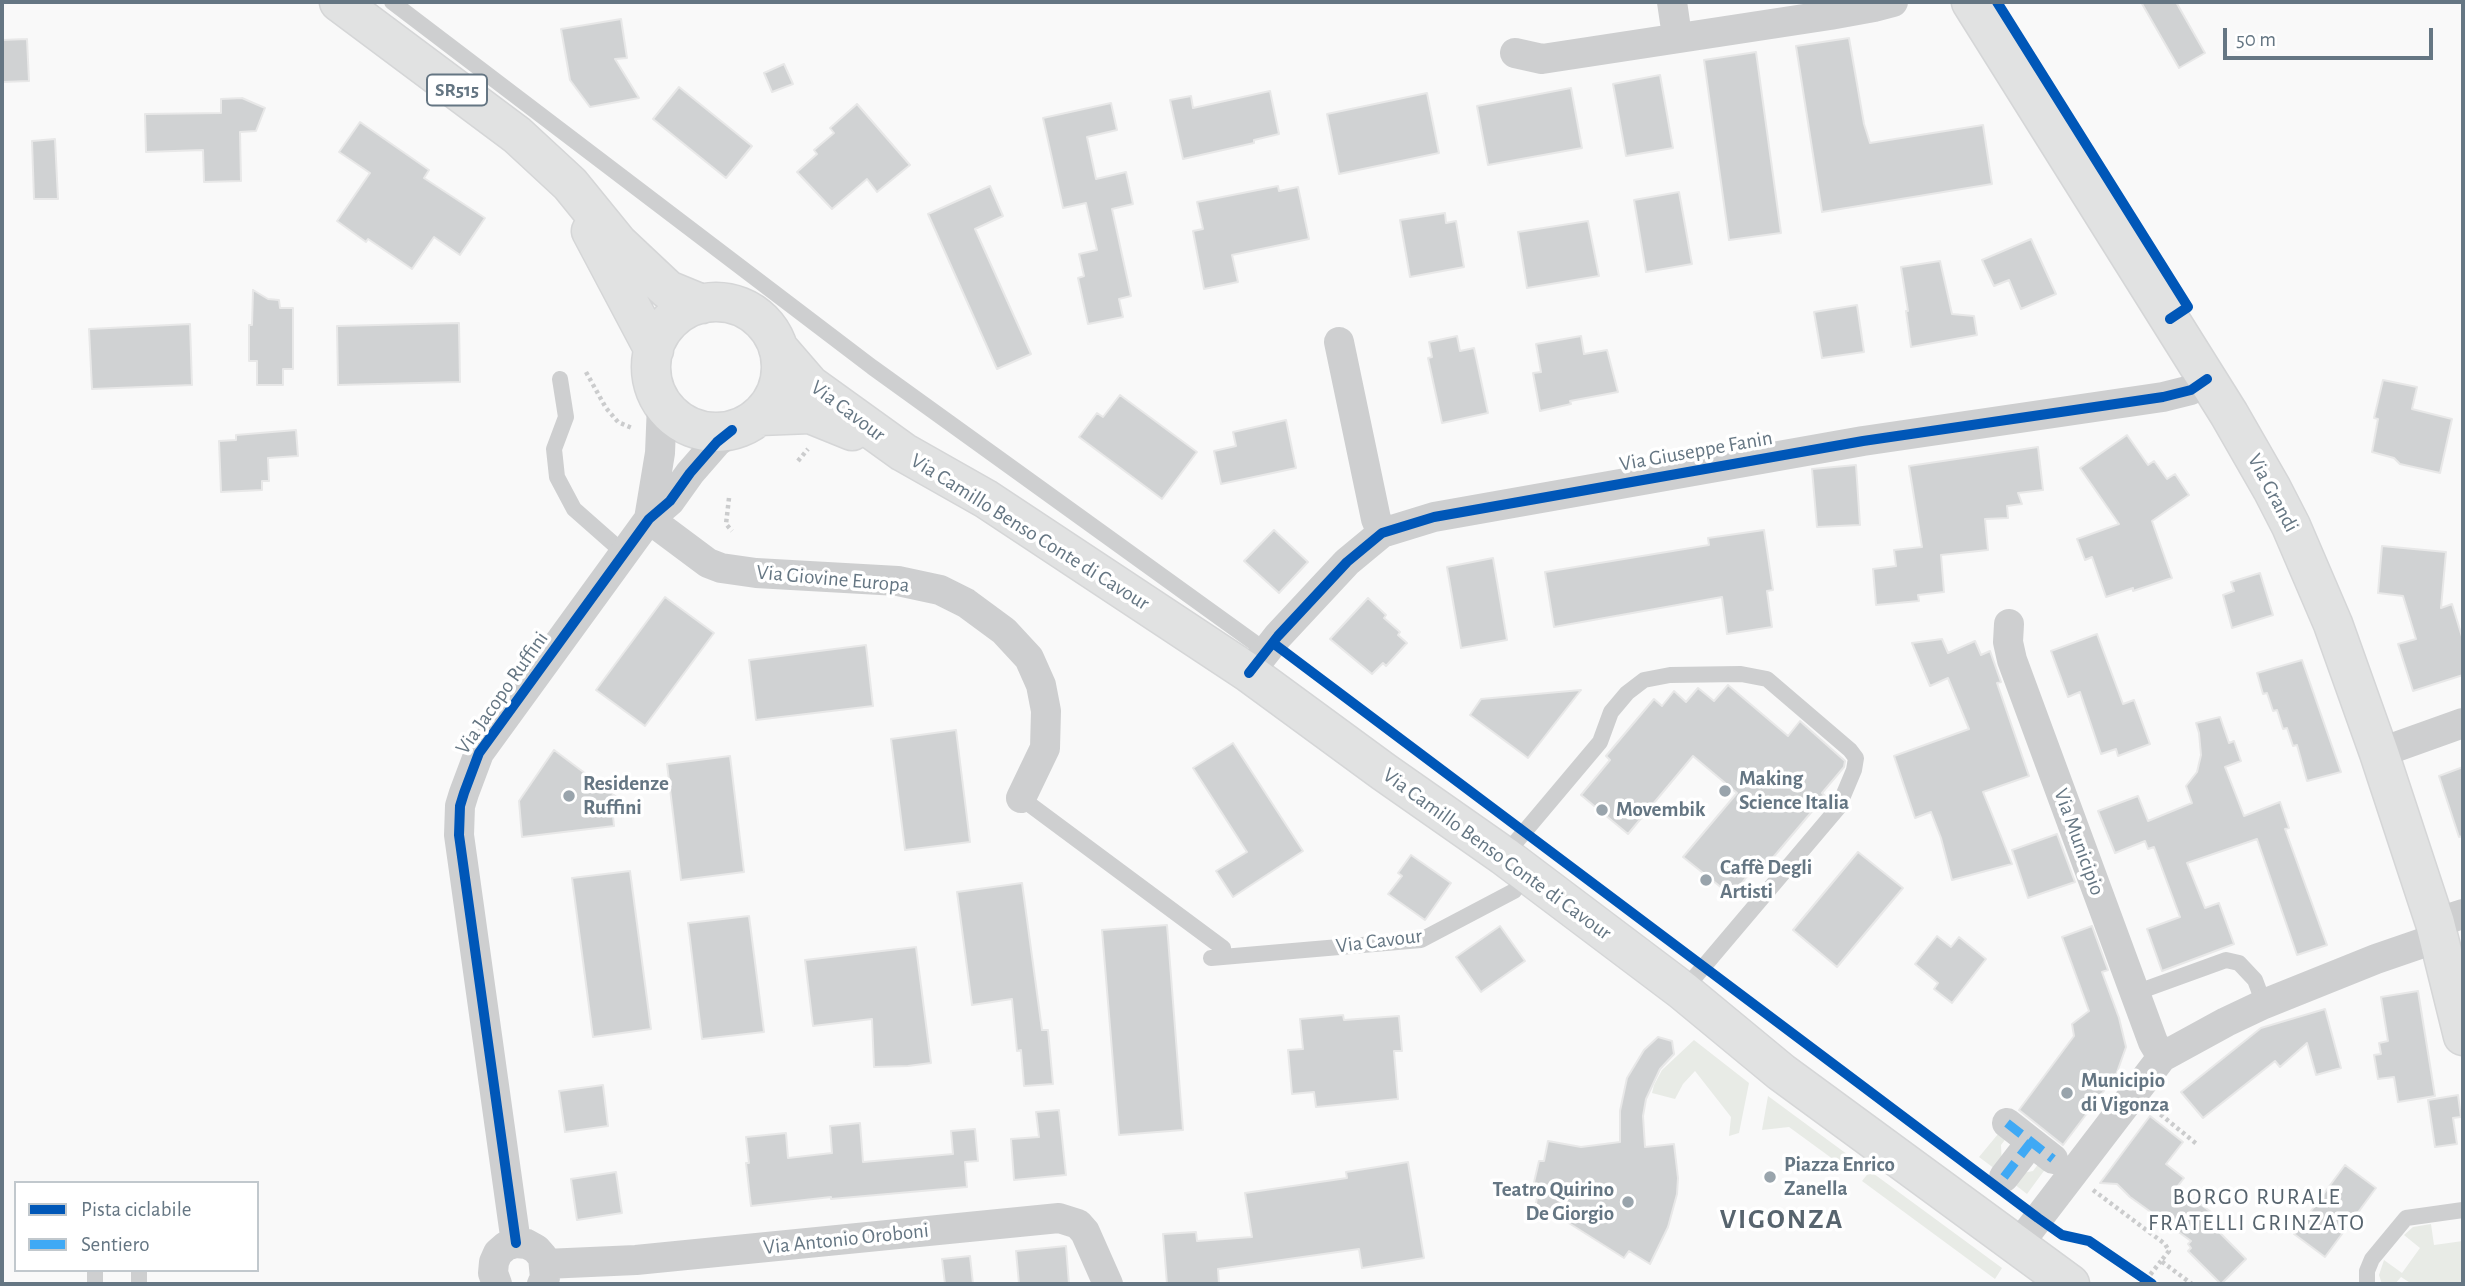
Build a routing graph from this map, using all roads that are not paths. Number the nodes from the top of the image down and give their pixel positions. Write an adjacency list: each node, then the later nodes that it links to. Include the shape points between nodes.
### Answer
1 (339, 2): 8 (main road, SR515, via 517,135)
2 (392, 2): 22 (lane)
3 (1672, 2): 6 (street)
4 (1893, 2): 6 (street)
5 (1971, 2): 14 (main road, Via Grandi)
6 (1677, 36): 7 (street, via 1542,59)
7 (1505, 51)
8 (570, 184): 9 (main road, SR515, via 618,243 668,290); 12 (main road, SR515)
9 (702, 304): 11 (main road, via 740,307 770,330); 12 (main road, via 671,320)
10 (1339, 342): 19 (street)
11 (778, 348): 16 (main road, via 779,385 771,402); 17 (main road, Via Cavour, via 810,385)
12 (654, 350): 15 (main road)
13 (560, 379): 20 (lane, via 566,417 554,449 557,477 574,509)
14 (2207, 379): 19 (street, Via Giuseppe Fanin, via 2191,390 2163,397 1863,441 1434,517); 24 (main road, Via Grandi, via 2291,526 2333,624)
15 (649, 417): 16 (main road, via 676,418 712,432); 18 (street, Via Jacopo Ruffini, via 660,453)
16 (745, 423): 17 (main road, Via Cavour, via 810,414); 18 (street, Via Jacopo Ruffini, via 717,442 670,501)
17 (903, 452): 22 (main road, Via Camillo Benso Conte di Cavour)
18 (649, 519): 20 (street, Via Jacopo Ruffini); 25 (street, Via Giovine Europa, via 721,568 898,581 940,590 1004,631 1029,658 1046,711 1045,748)
19 (1382, 533): 22 (street, Via Giuseppe Fanin, via 1347,562)
20 (625, 554): 37 (street, Via Jacopo Ruffini, via 479,753 460,806 459,835)
21 (2009, 624): 30 (street, Via Municipio, via 2012,660)
22 (1258, 662): 26 (main road, Via Camillo Benso Conte di Cavour, via 1384,772)
23 (2463, 723): 24 (street)
24 (2379, 753): 27 (main road, Via Grandi)
25 (1021, 798): 28 (lane, Via Giovine Europa)
26 (1515, 864): 28 (lane, Via Cavour, via 1514,891 1421,940); 29 (main road, Via Camillo Benso Conte di Cavour); 29 (lane, Via Cavour, via 1600,742 1611,712 1644,680 1741,674 1767,679 1850,750 1856,758 1854,770 1838,808)
27 (2446, 925): 31 (street, via 2365,964); 32 (main road, Via Grandi)
28 (1217, 953)
29 (1683, 991): 38 (main road, Via Camillo Benso Conte di Cavour, via 1781,1072)
30 (2135, 993): 31 (lane, via 2226,960 2239,962 2255,980); 33 (street, Via Municipio)
31 (2264, 1004): 33 (street)
32 (2463, 1036)
33 (2162, 1057): 38 (street)
34 (2007, 1123): 35 (street, via 2042,1151)
35 (2004, 1177)
36 (2463, 1210): 43 (lane, via 2406,1218 2372,1259)
37 (516, 1243): 39 (street, via 536,1249); 40 (street, via 498,1253 493,1273)
38 (2018, 1245): 42 (main road, Via Camillo Benso Conte di Cavour)
39 (543, 1274): 41 (street, Via Antonio Oroboni, via 636,1260 1059,1218 1078,1224 1085,1232)
40 (497, 1284)
41 (1108, 1284)
42 (2070, 1284)
43 (2367, 1284)

